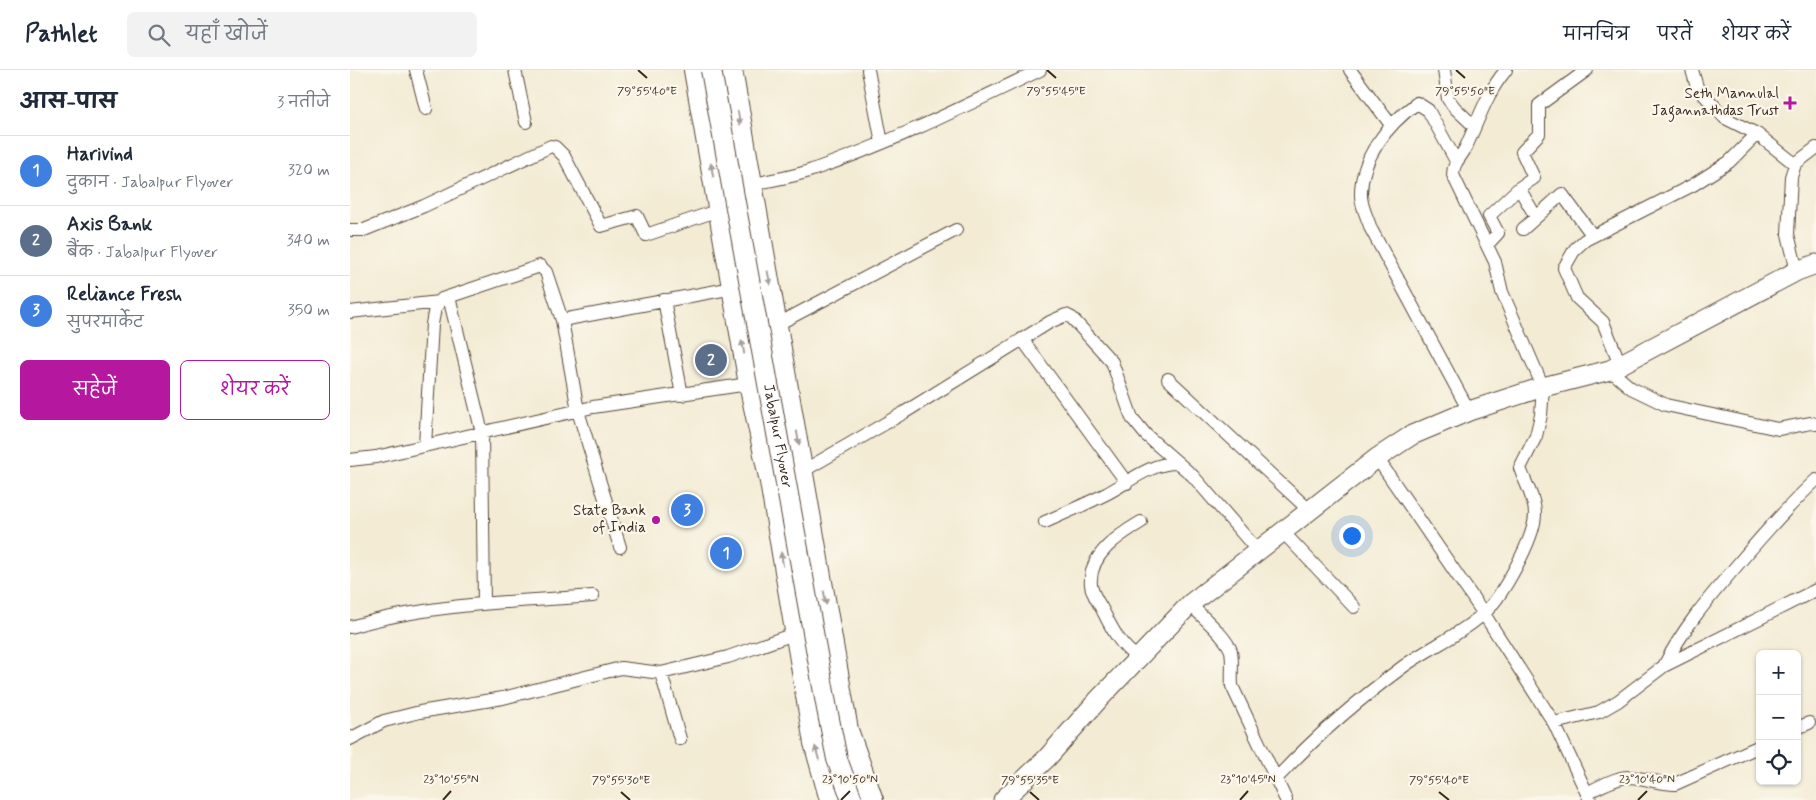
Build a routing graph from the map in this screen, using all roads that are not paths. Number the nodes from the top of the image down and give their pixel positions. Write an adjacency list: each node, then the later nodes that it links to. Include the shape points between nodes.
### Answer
1 (416, 70): 13 (street)
2 (515, 70): 14 (street)
3 (694, 70): 24 (main road, one-way to 3)
4 (711, 70): 83 (main road, Jabalpur Flyover, bridge, via 827,709 837,758)
5 (732, 70): 22 (main road, one-way to 22)
6 (868, 70): 18 (street)
7 (1040, 70): 18 (street)
8 (1350, 70): 15 (street)
9 (1444, 70): 16 (street, via 1448,99)
10 (1506, 70): 16 (street, via 1482,106)
11 (1587, 70): 23 (street, via 1538,105 1539,134 1522,152 1534,178)
12 (1692, 70): 17 (street, via 1697,87 1725,118)
13 (426, 109)
14 (526, 122)
15 (1391, 125): 20 (street, via 1417,103 1422,105 1428,110); 47 (street, via 1378,142 1366,171 1361,197 1371,229)
16 (1474, 126): 20 (street)
17 (1757, 134): 21 (street); 29 (street, via 1728,162 1693,185)
18 (882, 143): 22 (street, via 811,171)
19 (1816, 148): 21 (street)
20 (1456, 161): 30 (street, via 1453,167 1456,184)
21 (1795, 164): 32 (street, via 1791,178 1788,234)
22 (750, 185): 24 (street); 38 (main road, one-way to 38)
23 (1520, 188): 25 (street); 30 (street, via 1489,216 1498,233)
24 (718, 202): 27 (street, via 646,235 637,216 602,226 564,156 551,146 424,206 364,230); 33 (main road)
25 (1536, 217): 26 (street); 29 (street, via 1562,194)
26 (1523, 229)
27 (350, 230)
28 (956, 230): 38 (street)
29 (1593, 236): 40 (street, via 1575,249 1564,268 1578,298 1603,322)
30 (1487, 246): 44 (street, via 1502,292)
31 (1816, 264): 32 (street)
32 (1797, 271): 40 (street)
33 (732, 288): 35 (street); 43 (main road, one-way to 33)
34 (444, 299): 36 (street); 37 (street, via 540,266 546,272); 49 (street); 50 (street, via 435,308 432,324)
35 (664, 300): 37 (street); 45 (street)
36 (350, 312)
37 (562, 320): 46 (street)
38 (778, 324): 42 (main road)
39 (1022, 339): 53 (street, via 1060,317 1072,318 1112,362 1132,418); 54 (street); 56 (street)
40 (1615, 367): 44 (street); 48 (street, via 1631,388 1666,405 1778,429)
41 (1168, 379): 57 (street)
42 (788, 380): 43 (street); 54 (main road, one-way to 54)
43 (749, 384): 45 (street); 70 (main road, one-way to 43, via 770,482)
44 (1544, 387): 47 (street); 68 (street, via 1536,436 1520,468 1532,495 1535,516 1527,545 1510,578)
45 (682, 395): 46 (street)
46 (578, 411): 49 (street); 61 (street)
47 (1469, 411): 51 (street, via 1412,435)
48 (1815, 421)
49 (482, 433): 50 (street); 65 (street)
50 (425, 446): 52 (street)
51 (1377, 458): 57 (street); 68 (street)
52 (350, 460)
53 (1177, 463): 56 (street, via 1158,466); 62 (street)
54 (803, 471): 84 (main road, one-way to 84, via 848,730)
55 (1816, 480): 72 (street, via 1780,514 1697,612)
56 (1127, 482): 58 (street)
57 (1309, 510): 60 (street)
58 (1045, 522)
59 (1141, 522): 71 (street, via 1119,535 1091,570 1091,586 1112,628 1124,649)
60 (1282, 531): 62 (street); 67 (street)
61 (620, 547)
62 (1257, 550): 66 (street)
63 (1816, 590): 72 (street)
64 (593, 596): 65 (street)
65 (484, 604): 69 (street, via 375,620)
66 (1190, 604): 71 (street); 80 (street, via 1228,644 1232,659 1232,686)
67 (1354, 607)
68 (1484, 614): 74 (street); 80 (street, via 1404,666 1306,747)
69 (350, 627)
70 (794, 634): 73 (street, via 728,657); 82 (main road, one-way to 70, via 814,743)
71 (1138, 658): 85 (street)
72 (1664, 666): 74 (street, via 1599,712)
73 (661, 673): 77 (street, via 621,668 503,698 384,721); 78 (street)
74 (1554, 723): 81 (street)
75 (1809, 723): 76 (street)
76 (1801, 726)
77 (350, 739)
78 (680, 739)
79 (1756, 748): 81 (street, via 1675,784 1622,778)
80 (1276, 779): 86 (street)
81 (1588, 796)
82 (830, 800)
83 (852, 800)
84 (873, 800)
85 (1004, 800)
86 (1286, 800)

